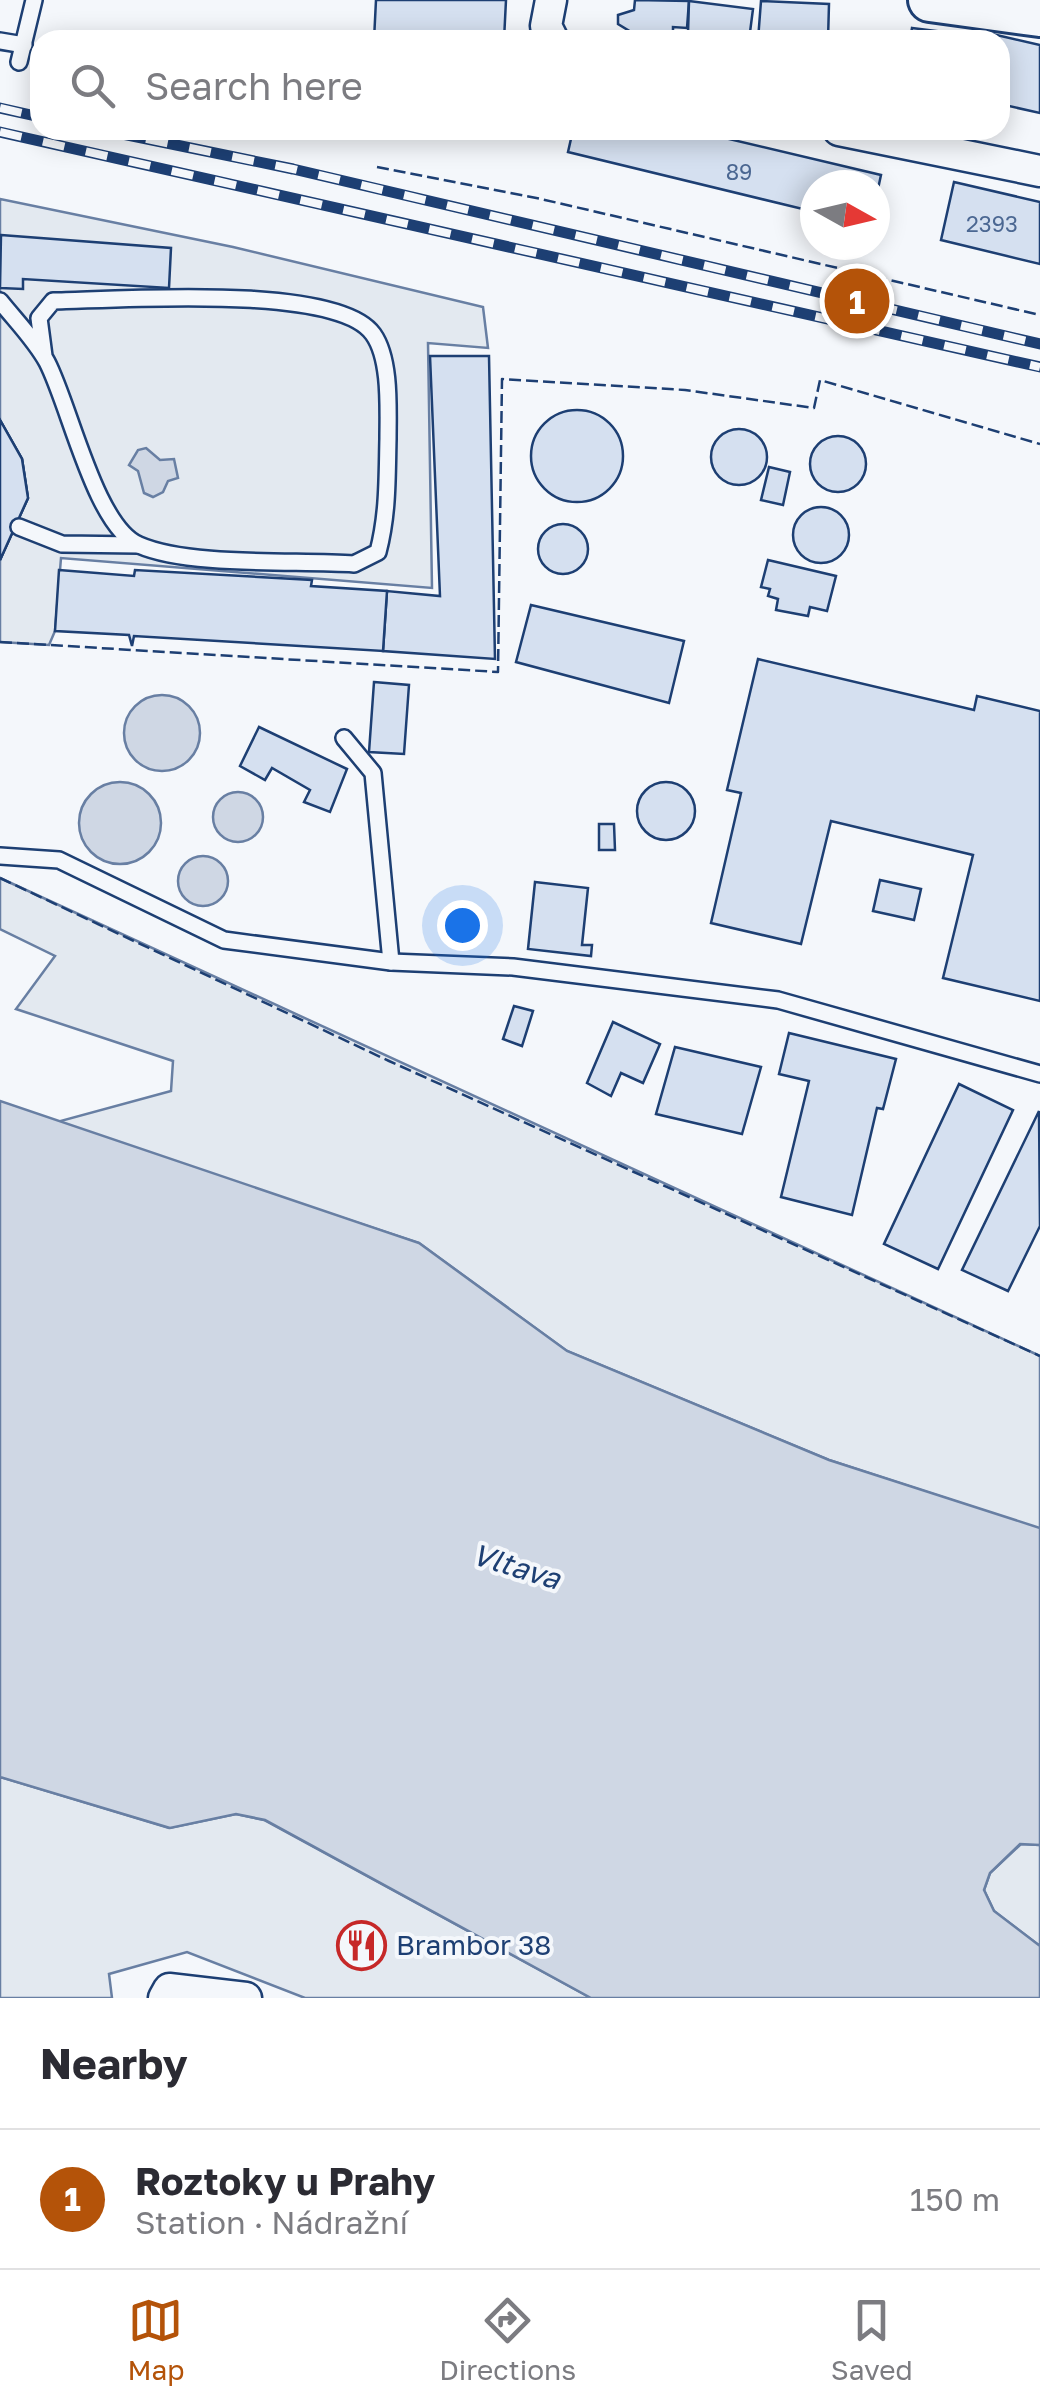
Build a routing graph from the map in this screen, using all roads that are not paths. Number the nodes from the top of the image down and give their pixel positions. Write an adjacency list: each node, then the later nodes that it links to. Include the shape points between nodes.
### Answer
1 (34, 0): 7 (lane)
2 (551, 0): 5 (street)
3 (930, 0): 4 (main road)
4 (1040, 14)
5 (548, 30)
6 (0, 40): 7 (lane)
7 (24, 45): 8 (lane)
8 (19, 62)
9 (888, 140): 10 (street)
10 (1040, 171)
11 (0, 301): 12 (lane)
12 (44, 356): 14 (lane, via 110,519); 14 (lane, via 39,318 53,301 297,302 349,317 372,332 388,412 387,519 378,552 354,564 196,556)
13 (19, 527): 14 (lane, via 62,544)
14 (138, 545)
15 (344, 738): 17 (lane, via 373,773)
16 (0, 856): 17 (lane, via 59,860 224,940)
17 (390, 962): 18 (lane, via 513,967 778,1000)
18 (1040, 1074)
19 (166, 1994): 20 (street)
20 (246, 1998)

